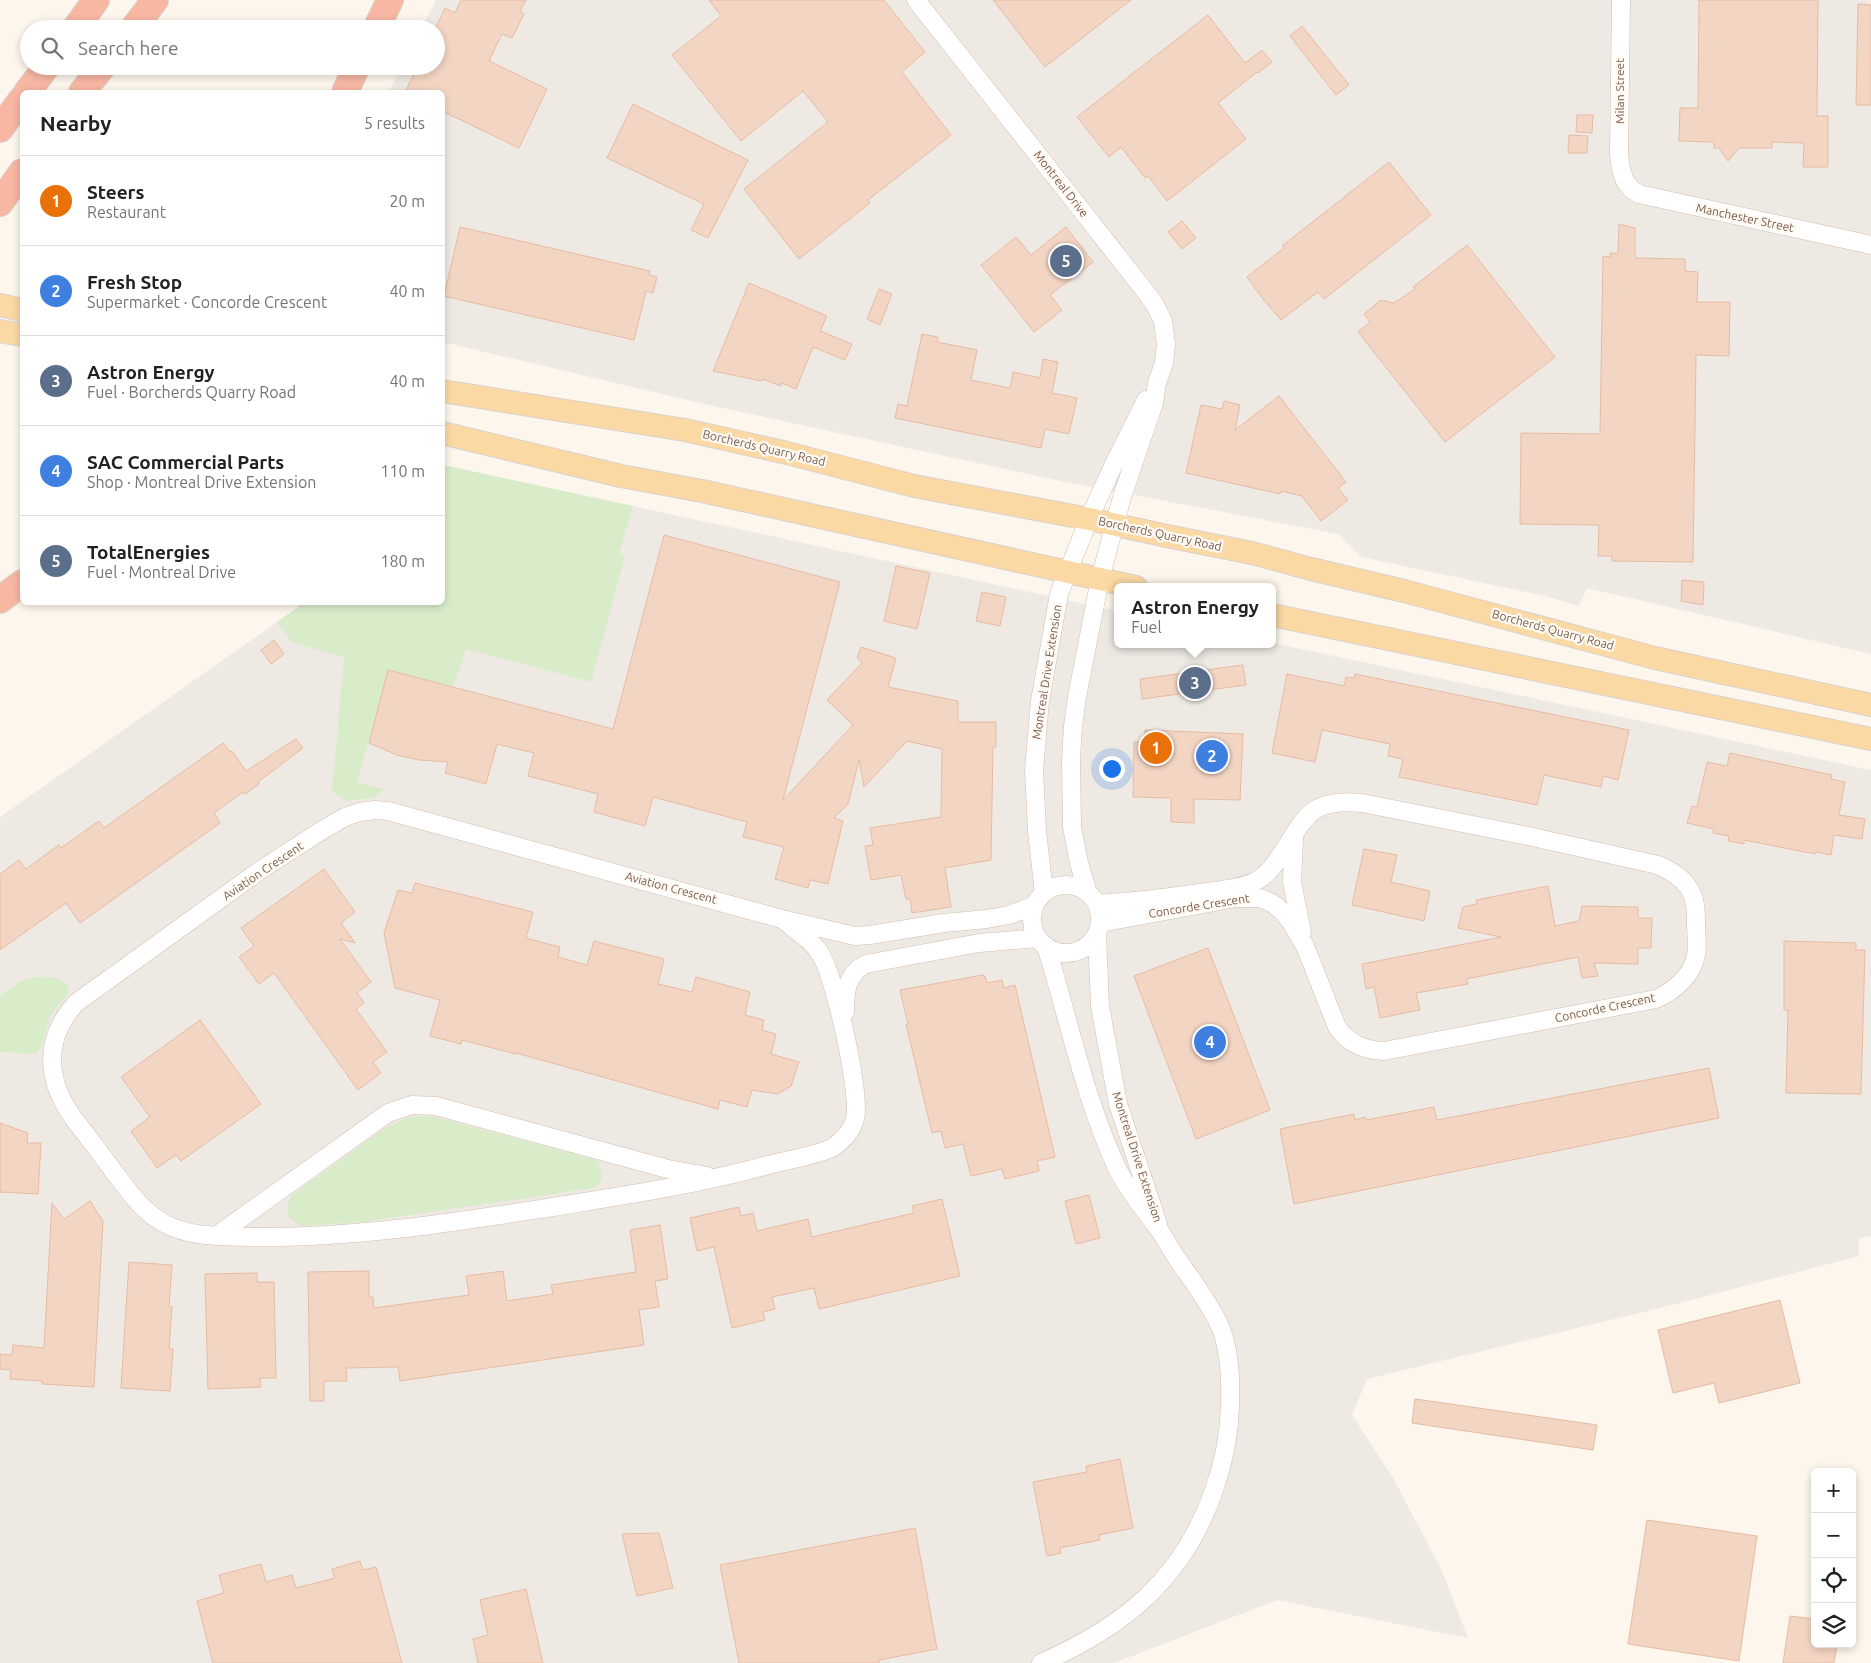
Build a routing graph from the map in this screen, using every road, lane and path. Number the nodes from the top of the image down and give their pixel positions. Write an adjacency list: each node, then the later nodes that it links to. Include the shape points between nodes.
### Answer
1 (96, 0): 6 (highway)
2 (155, 0): 7 (highway)
3 (390, 0): 8 (highway)
4 (916, 0): 25 (street, Montreal Drive, via 1154,303 1163,321 1166,344)
5 (1621, 0): 18 (street, Milan Street, via 1619,154)
6 (82, 20)
7 (140, 20)
8 (380, 20)
9 (41, 75): 12 (highway)
10 (96, 75): 13 (highway)
11 (352, 75): 14 (highway)
12 (30, 90)
13 (84, 90)
14 (345, 90)
15 (20, 102): 16 (highway)
16 (0, 129)
17 (20, 175): 19 (highway)
18 (1625, 181): 20 (street, Manchester Street, via 1631,189 1648,197)
19 (0, 203)
20 (1871, 245)
21 (0, 305): 22 (main road)
22 (20, 310)
23 (0, 331): 24 (main road)
24 (20, 335)
25 (1158, 383): 28 (street, Montreal Drive, via 1138,415); 29 (street, Montreal Drive)
26 (445, 391): 28 (main road, Borcherds Quarry Road, via 685,430 787,452 914,486)
27 (445, 434): 30 (main road, via 621,476 938,542)
28 (1089, 519): 29 (main road, Borcherds Quarry Road); 30 (street, Montreal Drive Extension)
29 (1114, 525): 31 (street, Montreal Drive); 36 (main road, Borcherds Quarry Road, via 1252,553 1404,590 1655,658)
30 (1068, 573): 31 (main road); 40 (street, Montreal Drive Extension, via 1059,594 1040,701 1034,770)
31 (1100, 579): 32 (main road); 39 (street, via 1077,697 1071,760 1072,827 1079,864)
32 (1118, 583)
33 (20, 585): 34 (highway)
34 (0, 600)
35 (1276, 616): 37 (main road)
36 (1871, 705)
37 (1871, 739)
38 (1294, 836): 39 (street, Concorde Crescent, via 1268,872 1246,885 1175,897); 44 (street, Concorde Crescent, via 1292,882); 44 (street, Concorde Crescent, via 1301,822 1319,807 1333,802 1362,803 1658,865 1679,876 1688,886 1696,912 1694,963 1689,973 1664,996 1391,1051 1363,1048 1342,1035)
39 (1093, 898): 40 (street, via 1080,888 1060,885); 42 (street)
40 (1040, 899): 41 (street, Aviation Crescent, via 1009,915 864,936); 43 (street, via 1033,923)
41 (782, 919): 45 (street, Aviation Crescent, via 814,945 827,966); 48 (street, Aviation Crescent, via 388,811 360,812 324,829 259,871 76,1003 59,1025 54,1042 54,1083 67,1109 137,1203 171,1227)
42 (1099, 928): 43 (street, via 1092,942 1075,952 1055,951); 44 (street, Concorde Crescent, via 1176,908 1236,898 1260,898 1282,911); 47 (street, Montreal Drive Extension, via 1100,1006 1118,1104)
43 (1042, 942): 45 (street, Aviation Crescent, via 979,943 866,964 849,979); 47 (street, Montreal Drive Extension, via 1104,1140 1130,1190)
44 (1305, 946)
45 (844, 1030): 46 (street, Aviation Crescent, via 857,1102 854,1124 841,1142 823,1151)
46 (715, 1178): 48 (street, Aviation Crescent, via 615,1197 370,1233); 48 (street, Aviation Crescent, via 660,1167 436,1106 412,1105 388,1113)
47 (1160, 1232): 49 (street, Montreal Drive Extension, via 1220,1326 1231,1392 1228,1440 1222,1468 1198,1531 1166,1579 1126,1615 1094,1637)
48 (216, 1236)
49 (1041, 1663)

